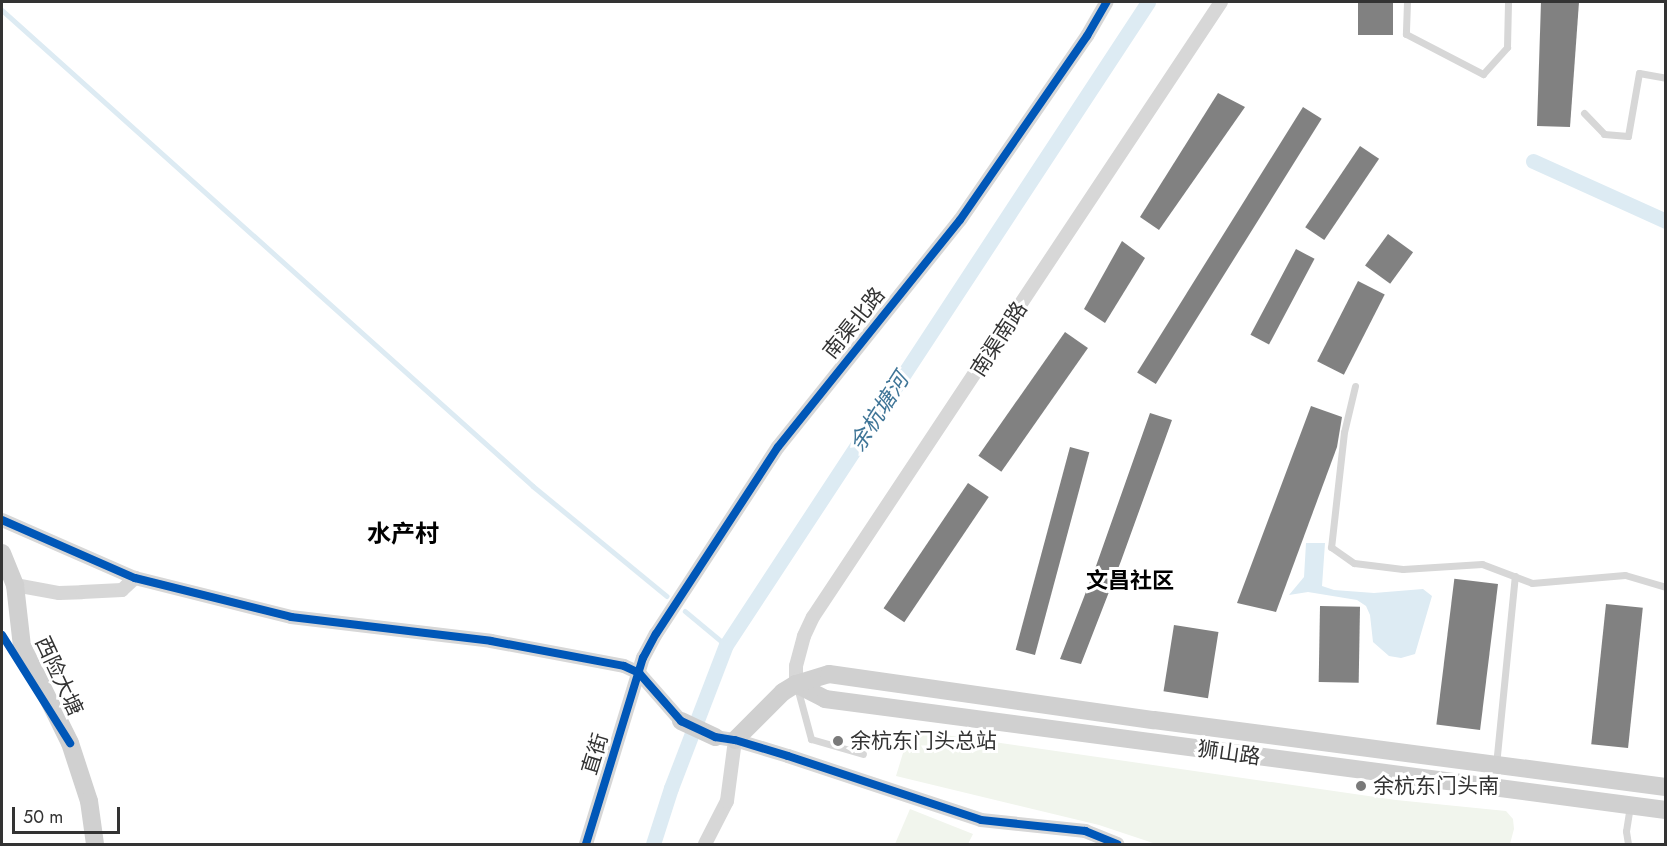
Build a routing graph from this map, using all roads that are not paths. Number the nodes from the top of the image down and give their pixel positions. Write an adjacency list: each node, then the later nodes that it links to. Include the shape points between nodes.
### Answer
1 (1107, 2): 14 (street, 南渠北路, via 960,220 778,447 656,634)
2 (1221, 2): 15 (street, 南渠南路, via 813,617 796,666)
3 (1407, 2): 4 (lane, via 1406,34 1483,74 1507,47)
4 (1508, 2)
5 (1665, 78): 6 (lane, via 1639,74 1628,136 1604,134)
6 (1584, 113)
7 (1355, 386): 10 (lane, via 1344,432 1330,547 1354,563 1402,569 1482,564)
8 (2, 520): 11 (street)
9 (2, 553): 12 (main road, 西险大塘)
10 (1515, 576): 13 (lane, via 1532,583 1624,575); 20 (lane)
11 (135, 578): 12 (street, via 122,590 59,593); 14 (street, via 291,617 491,641 624,666)
12 (15, 585): 24 (main road, 西险大塘, via 22,646 70,743 89,801)
13 (1665, 587)
14 (639, 673): 16 (street); 25 (street, 直街)
15 (796, 684): 18 (main road, 狮山路); 19 (lane, via 811,739); 20 (main road, 狮山路, via 829,674); 22 (main road, 狮山路, via 825,699)
16 (681, 721): 17 (main road)
17 (715, 737): 18 (street)
18 (735, 740): 26 (street, via 727,801); 27 (street, via 981,820 1084,831)
19 (863, 754)
20 (1496, 765): 21 (main road, 狮山路)
21 (1665, 787)
22 (1630, 806): 23 (main road, 狮山路); 28 (lane)
23 (1665, 810)
24 (94, 844)
25 (586, 844)
26 (705, 844)
27 (1118, 844)
28 (1628, 844)

